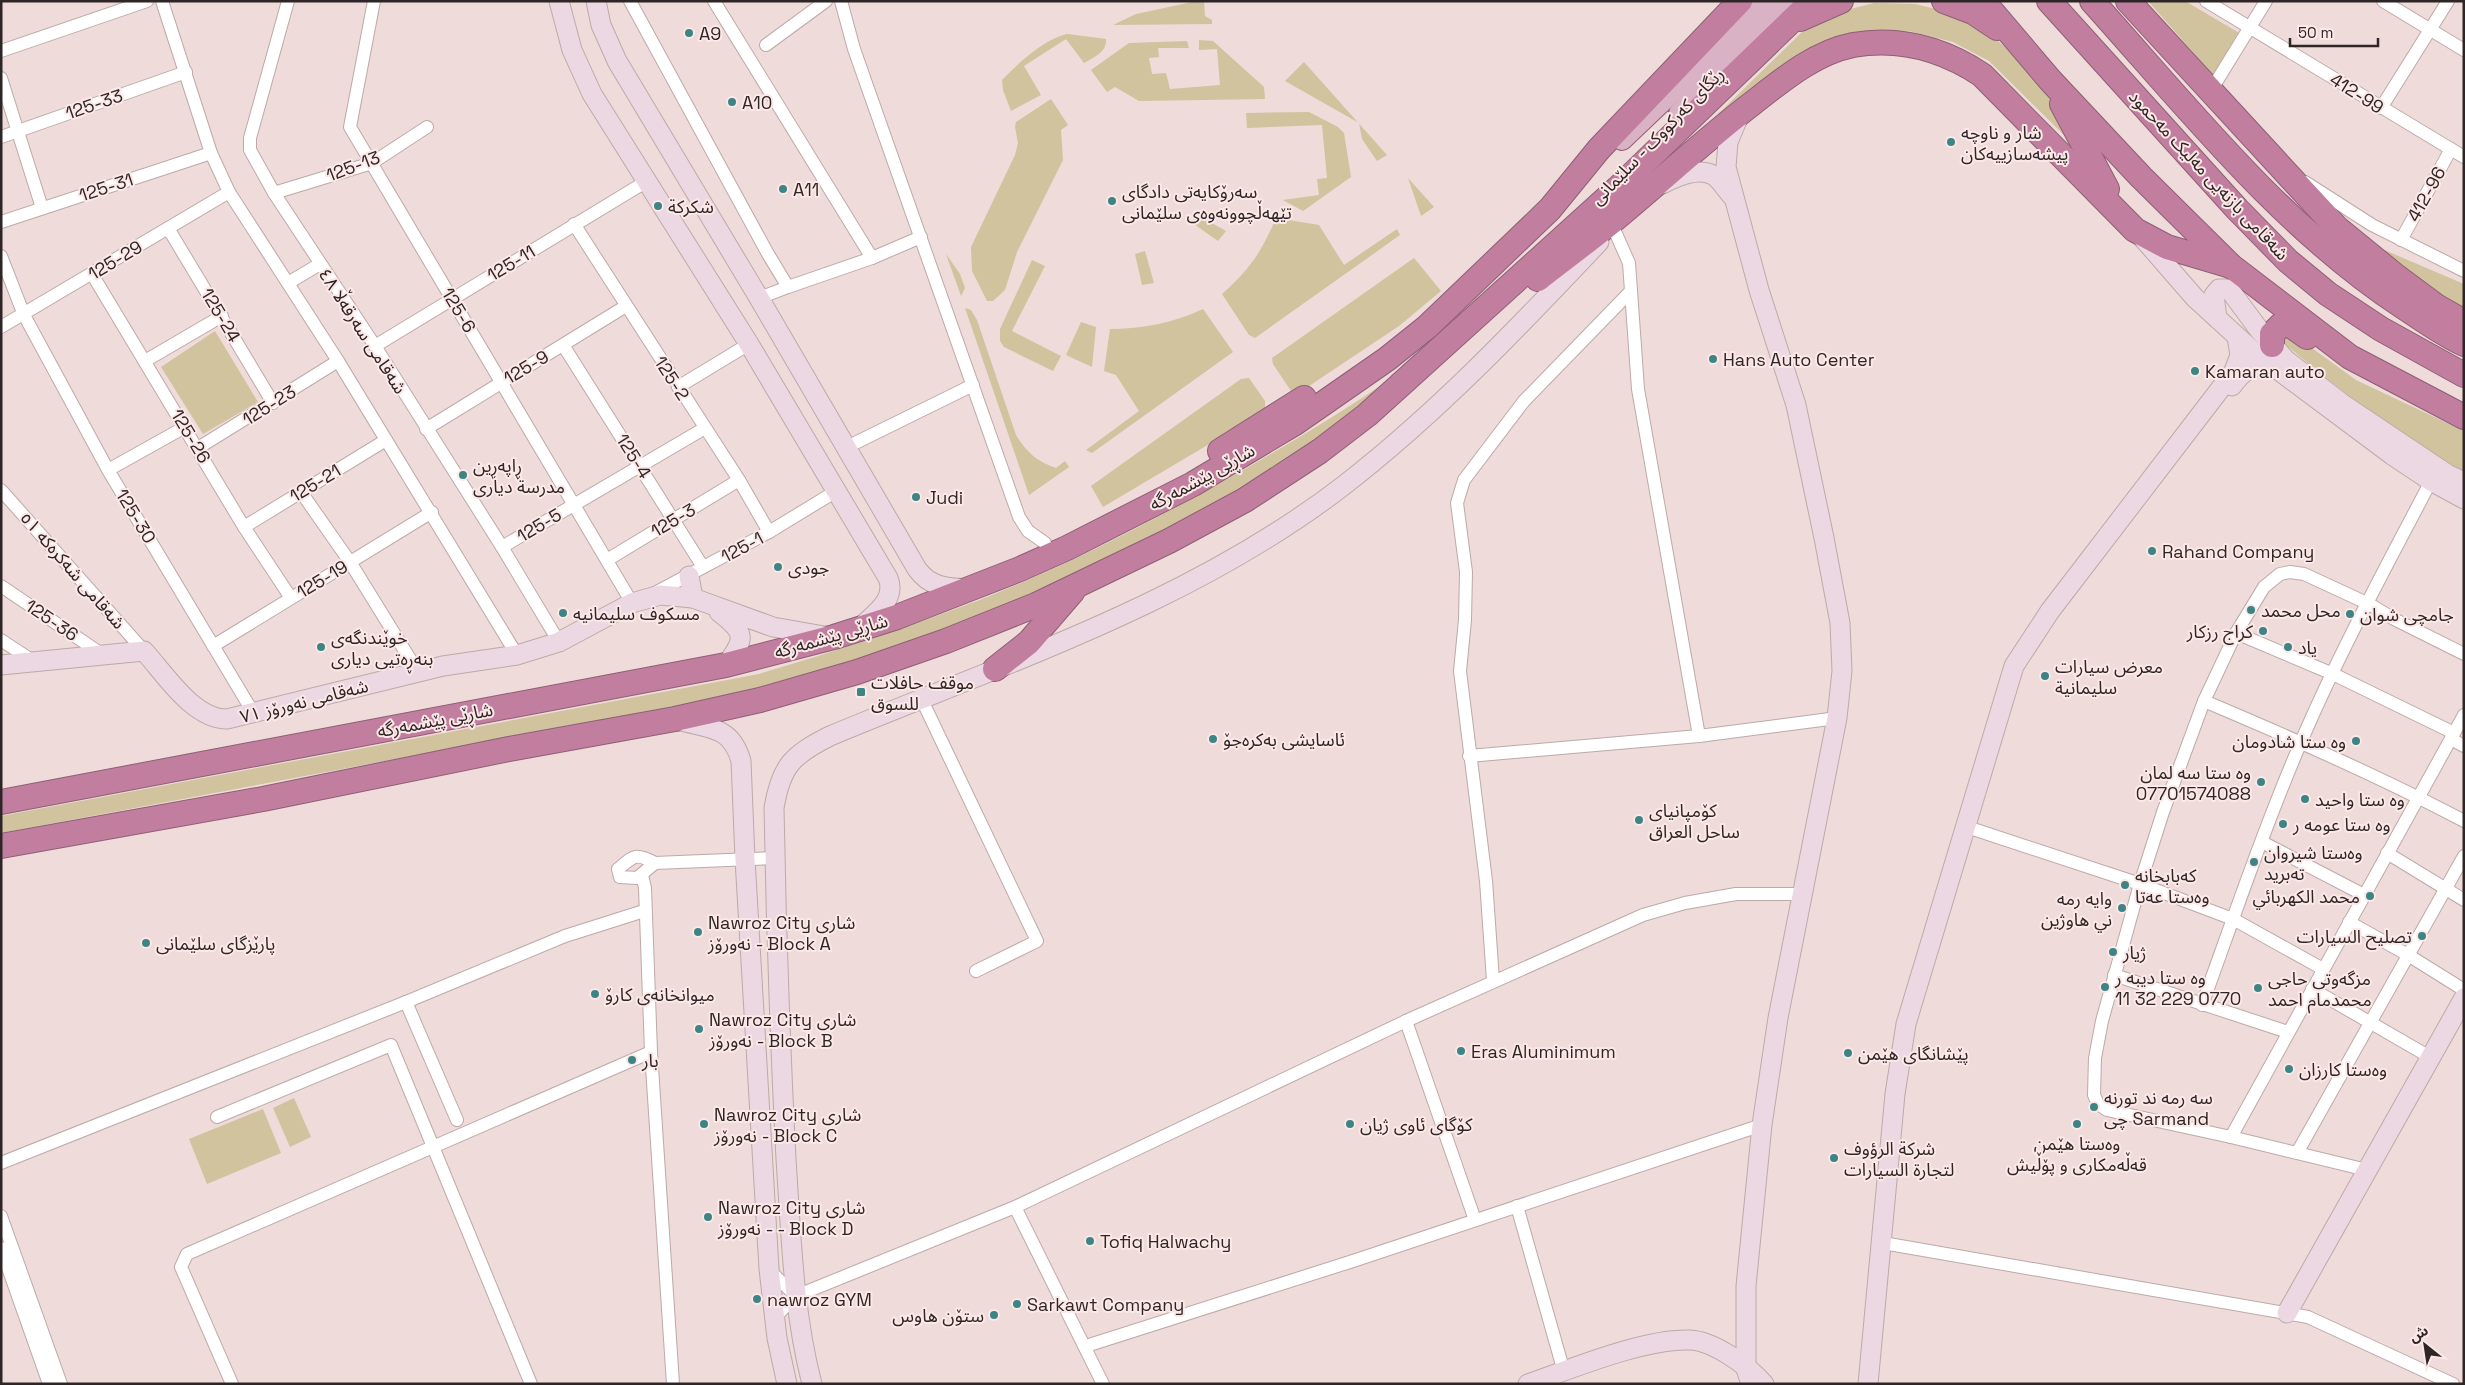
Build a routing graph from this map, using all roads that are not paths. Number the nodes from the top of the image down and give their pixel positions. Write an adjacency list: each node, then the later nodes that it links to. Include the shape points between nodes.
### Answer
1 (147, 1): 29 (street)
2 (162, 1): 31 (street)
3 (288, 1): 47 (street, شەقامی سەرقەڵا ٤٨, via 250,138 250,150)
4 (374, 1): 43 (street, 125-6, via 350,127)
5 (559, 1): 44 (street, via 572,50 585,79)
6 (596, 1): 67 (street, via 603,30 617,61)
7 (630, 1): 65 (street)
8 (714, 1): 59 (street)
9 (826, 1): 27 (street)
10 (841, 1): 56 (street, via 854,49)
11 (1740, 1): 50 (highway, شاڕێی پێشمەرگە, via 1599,149)
12 (1768, 1): 50 (main road)
13 (1812, 1): 24 (highway)
14 (1841, 1): 24 (highway)
15 (1944, 1): 30 (highway, via 1983,18)
16 (1983, 1): 30 (highway)
17 (2050, 1): 85 (highway, شەقامی بازنەیی مەلیک مەحمود, via 2288,262 2328,294 2381,329)
18 (2092, 1): 77 (highway, شەقامی بازنەیی مەلیک مەحمود, via 2234,158 2331,255 2374,288)
19 (2128, 1): 33 (highway)
20 (2206, 1): 25 (street, 412-99)
21 (2266, 1): 25 (street)
22 (2383, 1): 26 (street)
23 (2448, 1): 26 (street)
24 (1790, 13): 88 (highway, via 1618,188)
25 (2251, 27): 33 (street); 34 (street, 412-99)
26 (2429, 30): 28 (street); 34 (street)
27 (766, 45)
28 (2464, 50)
29 (1, 51)
30 (2043, 71): 52 (highway); 61 (highway, via 2141,177)
31 (186, 72): 37 (street, 125-33); 40 (street)
32 (1, 78): 37 (street)
33 (2210, 92): 42 (highway)
34 (2381, 108): 39 (street, 412-99)
35 (1740, 113): 46 (highway); 48 (street, via 1728,142 1726,167); 52 (highway, via 1793,73 1853,45 1896,43 1936,50 1982,75)
36 (427, 127): 43 (street, 125-13)
37 (17, 132): 38 (street, 125-33); 49 (street)
38 (1, 137)
39 (2451, 149): 41 (street, 412-99); 57 (street, 412-96)
40 (211, 153): 45 (street); 49 (street, 125-31)
41 (2464, 157)
42 (2271, 159): 57 (street, via 2372,225); 73 (highway, via 2365,253 2436,306)
43 (372, 163): 47 (street, 125-13); 68 (street, 125-6)
44 (647, 181): 53 (street, 125-11); 79 (street)
45 (229, 192): 55 (street, 125-29); 64 (street)
46 (1647, 192): 48 (street, via 1676,177 1698,172 1713,175); 54 (street); 88 (highway)
47 (274, 193): 60 (street, شەقامی سەرقەڵا ٤٨)
48 (1732, 196): 149 (street, via 1796,405 1824,538 1840,623 1842,672)
49 (42, 208): 51 (street, 125-31)
50 (1550, 208): 82 (highway, شاڕێی پێشمەرگە, via 1427,327)
51 (1, 222)
52 (2128, 222): 61 (highway, via 2167,247); 72 (street)
53 (574, 224): 68 (street, 125-11); 69 (street, 125-2)
54 (1613, 227): 66 (street, via 1628,263); 142 (street, via 1420,422 1342,487 1245,551 1187,584)
55 (168, 228): 63 (street, 125-29); 71 (street, 125-24)
56 (921, 237): 59 (street); 87 (street)
57 (2401, 240): 62 (street)
58 (1, 256): 70 (street, 125-30)
59 (872, 258): 65 (street)
60 (320, 264): 64 (street); 78 (street, شەقامی سەرقەڵا ٤٨)
61 (2231, 266): 81 (highway)
62 (2464, 271)
63 (92, 274): 70 (street, 125-29); 83 (street, 125-26)
64 (288, 284): 84 (street)
65 (788, 287): 67 (street)
66 (1631, 291): 151 (street, via 1638,389); 155 (street, via 1524,401 1464,480 1457,503 1466,572 1460,671)
67 (759, 298): 97 (street)
68 (452, 299): 78 (street, 125-11); 86 (street, 125-6)
69 (626, 306): 76 (street, 125-9); 89 (street, 125-2)
70 (24, 314): 74 (street, 125-29); 99 (street, 125-30)
71 (222, 316): 83 (street); 90 (street, 125-24)
72 (2217, 318): 75 (street); 80 (street, via 2214,295 2219,289 2229,289)
73 (2464, 322)
74 (1, 327)
75 (2237, 337): 80 (street); 127 (street, via 2240,355 2234,371)
76 (564, 344): 86 (street, 125-9); 98 (street, 125-4)
77 (2464, 344)
78 (375, 346): 94 (street, شەقامی سەرقەڵا ٤٨)
79 (750, 348): 89 (street); 104 (street)
80 (2271, 355): 81 (highway, via 2274,330 2281,325 2290,325 2327,351); 101 (street); 102 (street, via 2291,364 2344,405); 127 (street, via 2240,375)
81 (2350, 357): 91 (highway)
82 (1387, 359): 114 (highway, via 1329,384 1183,473); 122 (highway, شاڕێی پێشمەرگە, via 1260,445 1193,484 1067,548)
83 (145, 361): 92 (street, 125-26)
84 (338, 361): 90 (street, 125-23); 95 (street)
85 (2464, 375)
86 (502, 382): 94 (street, 125-9); 108 (street, 125-6)
87 (973, 385): 97 (street); 114 (street, via 1019,517 1028,531)
88 (1401, 386): 119 (highway, via 1320,451 1245,500 1169,542)
89 (678, 387): 93 (street, 125-2)
90 (273, 403): 96 (street, 125-23)
91 (2464, 417)
92 (186, 427): 96 (street, 125-26); 99 (street)
93 (705, 428): 98 (street, 125-5); 100 (street, 125-2)
94 (426, 429): 115 (street, شەقامی سەرقەڵا ٤٨)
95 (386, 440): 105 (street, 125-21); 109 (street)
96 (198, 448): 112 (street, 125-26)
97 (845, 448): 107 (street)
98 (640, 466): 108 (street, 125-5); 111 (street, 125-4)
99 (108, 470): 134 (street, 125-30)
100 (739, 480): 111 (street, 125-3); 113 (street, 125-2)
101 (2431, 481): 106 (street); 126 (street)
102 (2464, 482)
103 (1, 490): 135 (street, شەقامی شەکرەکە ٥١)
104 (838, 490): 110 (street); 113 (street, 125-1)
105 (301, 492): 112 (street, 125-21); 117 (street)
106 (2464, 499)
107 (877, 502): 110 (street); 121 (street, via 923,577)
108 (574, 504): 115 (street, 125-5); 116 (street, 125-6)
109 (432, 512): 117 (street, 125-19); 138 (street)
110 (852, 515): 129 (street, via 891,588 888,600)
111 (674, 520): 116 (street, 125-3); 118 (street, 125-4)
112 (244, 526): 123 (street, 125-26)
113 (769, 532): 118 (street, 125-1)
114 (1045, 542): 121 (highway)
115 (502, 547): 133 (street, شەقامی سەرقەڵا ٤٨)
116 (607, 560): 124 (street, 125-6)
117 (350, 562): 123 (street, 125-19); 143 (street)
118 (696, 572): 124 (street, 125-1); 125 (street)
119 (1085, 582): 142 (highway, via 1029,642); 150 (highway, via 946,642 857,672 760,700)
120 (1, 586): 136 (street, 125-36)
121 (946, 588): 122 (street); 128 (highway)
122 (971, 589): 128 (highway, شاڕێی پێشمەرگە)
123 (291, 598): 134 (street, 125-19)
124 (638, 601): 125 (street, شەقامی نەورۆز ٧١, via 677,595); 133 (street, شەقامی نەورۆز ٧١)
125 (701, 601): 131 (street, شەقامی نەورۆز ٧١, via 773,628); 141 (street, via 740,631 739,648)
126 (2369, 604): 130 (street, via 2304,574 2285,573 2271,579 2264,587); 137 (street); 144 (street)
127 (2055, 609): 159 (street, via 2027,655 2003,714)
128 (897, 617): 129 (highway, شاڕێی پێشمەرگە)
129 (859, 629): 131 (highway, شاڕێی پێشمەرگە)
130 (2236, 632): 144 (street); 146 (street)
131 (834, 637): 141 (highway, شاڕێی پێشمەرگە)
132 (1, 640): 139 (street)
133 (559, 642): 138 (street, شەقامی نەورۆز ٧١)
134 (213, 646): 147 (street, 125-30)
135 (144, 651): 136 (street); 147 (street, شەقامی نەورۆز ٧١, via 192,705 208,716 227,719)
136 (103, 654): 139 (street)
137 (2464, 654)
138 (517, 655): 143 (street, شەقامی نەورۆز ٧١)
139 (33, 662): 140 (street)
140 (1, 665)
141 (726, 665): 157 (highway, شاڕێی پێشمەرگە)
142 (995, 669): 145 (street)
143 (418, 672): 147 (street, شەقامی نەورۆز ٧١)
144 (2333, 674): 152 (street); 153 (street)
145 (921, 698): 164 (street, via 830,736 799,754 783,772 778,785 774,808); 178 (street, via 1037,941)
146 (2204, 701): 153 (street); 168 (street)
147 (254, 714)
148 (2464, 715): 152 (street)
149 (1837, 718): 151 (street); 170 (street)
150 (675, 719): 161 (highway); 165 (street, via 716,729 736,746 742,761)
151 (1698, 736): 155 (street)
152 (2452, 736): 154 (street); 156 (street)
153 (2301, 742): 156 (street); 160 (street)
154 (2464, 746)
155 (1469, 756): 180 (street, via 1486,881)
156 (2418, 797): 158 (street); 162 (street)
157 (6, 801)
158 (2464, 821)
159 (1970, 828): 168 (street); 203 (street, via 1911,1025)
160 (2262, 842): 171 (street); 174 (street)
161 (8, 846)
162 (2387, 853): 169 (street); 171 (street)
163 (2464, 856): 169 (street)
164 (775, 858): 165 (street); 205 (street, via 777,1006)
165 (745, 860): 166 (street); 206 (street)
166 (655, 862): 167 (street); 167 (street, via 634,856 619,873 634,878)
167 (642, 875): 173 (street)
168 (2140, 884): 174 (street); 179 (street)
169 (2445, 889): 172 (street); 176 (street)
170 (1803, 894): 180 (street, via 1736,894 1661,908); 193 (street, via 1778,1018)
171 (2364, 895): 175 (street)
172 (2464, 900)
173 (644, 911): 184 (street, via 573,933); 189 (street)
174 (2233, 919): 177 (street); 185 (street)
175 (2349, 922): 176 (street); 177 (street)
176 (2408, 955): 182 (street); 187 (street)
177 (2323, 969): 181 (street)
178 (976, 971)
179 (2114, 975): 185 (street); 194 (street, via 2096,1058 2093,1091 2098,1104 2112,1112)
180 (1493, 980): 186 (street)
181 (2312, 989): 187 (street); 188 (street)
182 (2464, 990)
183 (2464, 998): 190 (street)
184 (406, 1002): 192 (street); 197 (street)
185 (2202, 1004): 188 (street)
186 (1406, 1021): 199 (street); 202 (street)
187 (2370, 1022): 190 (street); 196 (street)
188 (2288, 1032): 194 (street)
189 (651, 1052): 195 (street); 219 (street)
190 (2430, 1057): 198 (street)
191 (217, 1117): 195 (street, via 391,1045)
192 (457, 1120)
193 (1762, 1125): 200 (street); 214 (street, via 1746,1286)
194 (2231, 1137): 196 (street)
195 (434, 1146): 215 (street); 218 (street, via 186,1254 181,1267)
196 (2297, 1153): 198 (street)
197 (1, 1163)
198 (2367, 1170): 208 (street)
199 (1015, 1206): 207 (street); 212 (street)
200 (1516, 1206): 202 (street); 213 (street)
201 (1, 1216): 217 (street)
202 (1475, 1220): 212 (street)
203 (1888, 1244): 208 (street); 224 (street); 225 (street)
204 (1, 1248): 216 (street)
205 (793, 1254): 206 (street); 207 (street)
206 (768, 1262): 207 (street); 209 (street)
207 (796, 1296): 209 (street); 210 (street)
208 (2287, 1313): 226 (street, via 2308,1317)
209 (774, 1318): 211 (street)
210 (801, 1334): 211 (street, via 788,1332); 221 (street)
211 (776, 1338): 220 (street)
212 (1086, 1346): 222 (street)
213 (1564, 1372): 214 (street, via 1634,1349 1689,1340 1726,1352); 223 (street)
214 (1760, 1380)
215 (528, 1383)
216 (49, 1384)
217 (61, 1384)
218 (232, 1384)
219 (673, 1384)
220 (787, 1384)
221 (812, 1384)
222 (1103, 1384)
223 (1528, 1384)
224 (1868, 1384)
225 (1878, 1384)
226 (2453, 1384)

